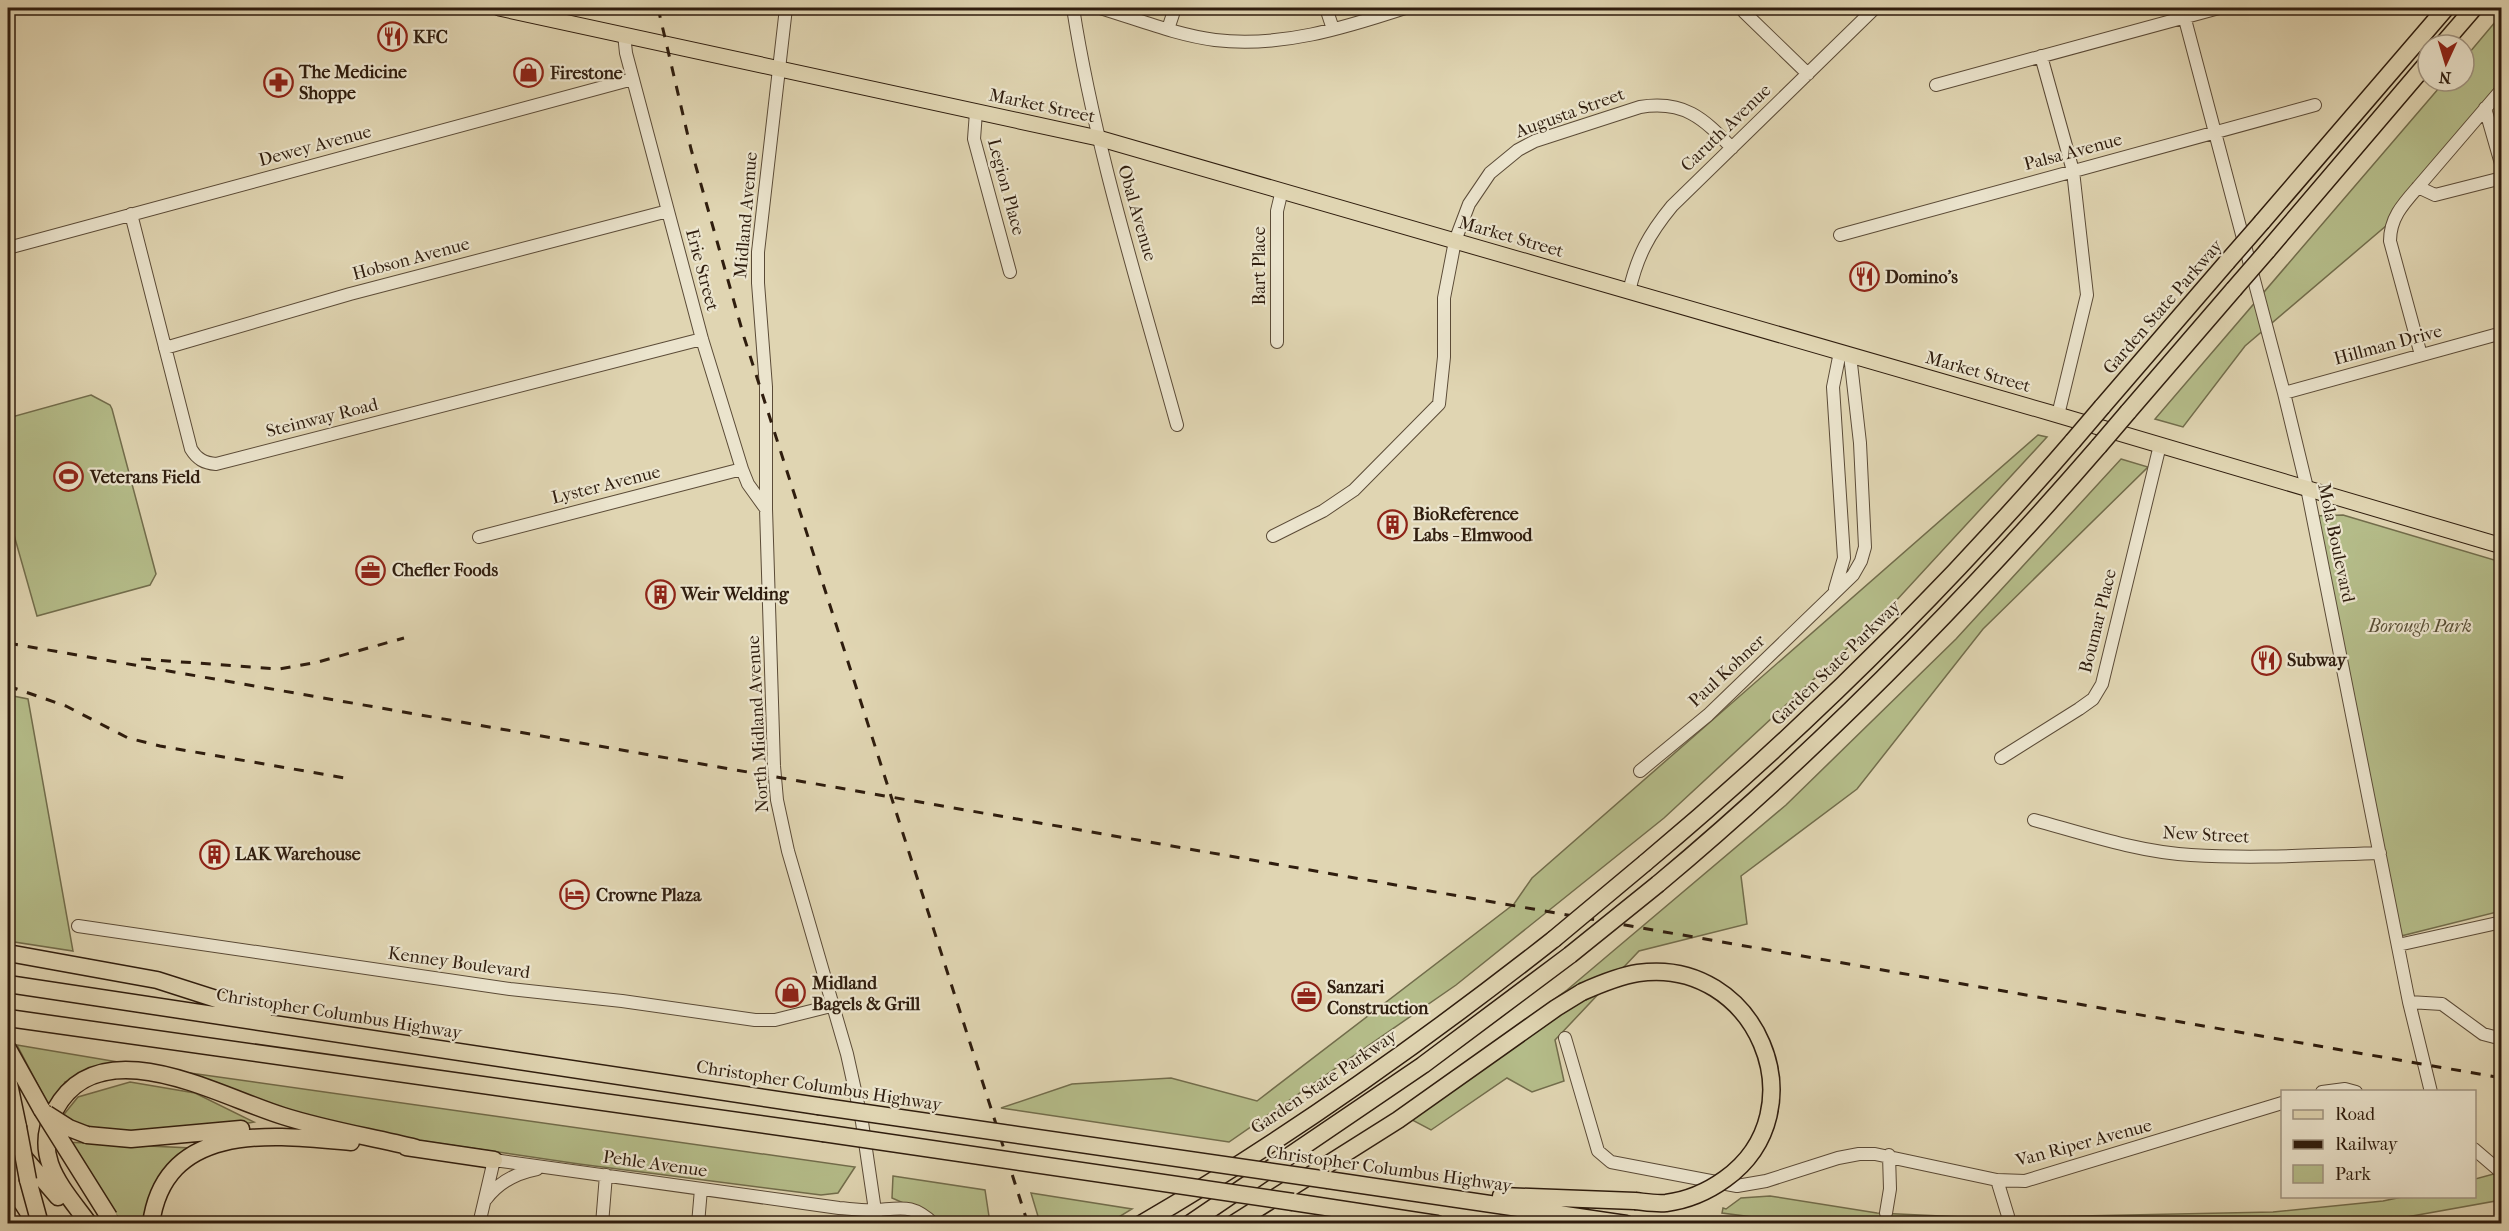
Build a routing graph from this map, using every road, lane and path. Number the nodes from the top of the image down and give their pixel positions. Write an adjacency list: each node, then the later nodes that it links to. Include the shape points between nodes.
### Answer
1 (499, 8): 17 (main road, Market Street)
2 (786, 8): 19 (street, Midland Avenue)
3 (1073, 8): 29 (street, Obal Avenue)
4 (1100, 8): 14 (street)
5 (1176, 8): 14 (street)
6 (1326, 8): 15 (street)
7 (1405, 8): 15 (street)
8 (1875, 8): 20 (street, Caruth Avenue)
9 (2219, 8): 13 (street)
10 (2446, 8): 109 (highway, Garden State Parkway, bridge, via 2073,441 1973,552 1836,692 1727,793 1554,939 1332,1101)
11 (2474, 8): 16 (highway)
12 (1744, 12): 20 (street)
13 (2183, 12): 18 (street); 28 (street, Mola Boulevard)
14 (1168, 29): 15 (street, via 1243,42 1289,39)
15 (1333, 29)
16 (2452, 33)
17 (624, 34): 19 (main road, Market Street); 22 (street, Erie Street)
18 (2041, 56): 23 (street); 32 (street)
19 (779, 68): 27 (main road, Market Street); 52 (street, Midland Avenue, via 758,252)
20 (1808, 74): 30 (street, Caruth Avenue)
21 (2416, 76): 110 (highway, bridge, via 2099,446 1966,593 1766,789 1570,956 1414,1071)
22 (633, 79): 36 (street, Erie Street); 37 (street, Dewey Avenue)
23 (1936, 86)
24 (2502, 89): 26 (street)
25 (2315, 105): 28 (street, Palsa Avenue)
26 (2485, 108): 31 (street); 34 (street)
27 (976, 112): 29 (main road, Market Street); 41 (street, Legion Place, via 974,139)
28 (2215, 133): 32 (street, Palsa Avenue); 49 (street, Mola Boulevard)
29 (1098, 138): 35 (main road, Market Street); 51 (street, Obal Avenue)
30 (1732, 148): 39 (street, Augusta Street, via 1695,114 1666,105 1640,107 1535,141 1490,173 1469,204); 42 (street, Caruth Avenue, via 1658,224 1635,265)
31 (2502, 166)
32 (2073, 171): 38 (street, Palsa Avenue); 50 (street, via 2087,295)
33 (2502, 178): 34 (street, via 2435,195)
34 (2418, 187): 48 (street, via 2394,219 2390,241)
35 (1282, 190): 39 (main road, Market Street); 45 (street, Bart Place, via 1277,211)
36 (668, 211): 44 (street, Erie Street); 46 (street, Hobson Avenue, via 350,294)
37 (131, 214): 40 (street, Dewey Avenue); 46 (street, Steinway Road)
38 (1840, 235)
39 (1455, 241): 42 (main road, Market Street); 57 (street, Augusta Street, via 1444,298 1439,404 1354,490)
40 (8, 248)
41 (1010, 272)
42 (1629, 292): 47 (main road, Market Street)
43 (2502, 333): 48 (street, Hillman Drive)
44 (702, 339): 46 (street, Steinway Road, via 216,464 201,461 191,449); 54 (street, Erie Street)
45 (1277, 342)
46 (165, 348)
47 (1845, 353): 50 (main road, Market Street); 60 (street, Paul Kohner, via 1833,387 1844,558); 60 (street, Paul Kohner, via 1860,443 1865,547 1853,575)
48 (2421, 355): 49 (street, Hillman Drive)
49 (2284, 393): 55 (street, Mola Boulevard)
50 (2058, 415): 53 (main road, Market Street)
51 (1177, 425)
52 (765, 427): 56 (street, North Midland Avenue)
53 (2160, 445): 55 (main road, Market Street); 61 (street, Boumar Place, via 2102,684 2079,709)
54 (742, 469): 56 (street, Erie Street); 58 (street, Lyster Avenue)
55 (2307, 488): 59 (main road, Market Street); 64 (street, Mola Boulevard)
56 (766, 509): 71 (street, North Midland Avenue, via 777,800 788,851)
57 (1273, 536)
58 (479, 537)
59 (2502, 546)
60 (1834, 592): 62 (street, Paul Kohner, via 1708,715)
61 (2001, 758)
62 (1640, 771)
63 (2034, 820): 64 (street, New Street, via 2139,848 2190,855)
64 (2380, 853): 67 (street, Mola Boulevard)
65 (2502, 922): 67 (street)
66 (78, 926): 71 (street, Kenney Boulevard, via 755,1020 775,1020)
67 (2398, 945): 70 (street, Mola Boulevard)
68 (8, 953): 73 (highway, via 157,981)
69 (8, 984): 73 (highway, Christopher Columbus Highway)
70 (2409, 1002): 75 (street, via 2442,1004 2483,1034); 78 (street, Mola Boulevard)
71 (835, 1005): 94 (street, North Midland Avenue, via 860,1113)
72 (8, 1017): 112 (highway, bridge)
73 (313, 1029): 92 (highway, Christopher Columbus Highway, bridge)
74 (1565, 1038): 85 (street, Van Riper Avenue, via 1598,1151 1611,1162 1737,1186 1859,1154)
75 (2502, 1039)
76 (8, 1049): 77 (highway)
77 (12, 1072): 80 (highway); 82 (highway)
78 (2431, 1090)
79 (2281, 1103): 90 (street, Van Riper Avenue, via 2055,1173 2025,1181)
80 (42, 1110): 81 (highway, bridge, via 87,1135 131,1139 276,1127); 98 (highway, bridge)
81 (341, 1131): 83 (highway); 102 (highway, via 284,1116 164,1074 115,1070 94,1076 75,1085 61,1099 45,1138 53,1173)
82 (13, 1133): 100 (highway, bridge); 101 (highway)
83 (416, 1148): 86 (highway); 103 (highway, via 264,1135 213,1145 171,1174 160,1189)
84 (2476, 1150): 88 (street)
85 (1889, 1155): 90 (street, Van Riper Avenue); 96 (street)
86 (494, 1160): 87 (street, Pehle Avenue); 93 (street)
87 (548, 1167): 89 (street, Pehle Avenue); 93 (street, via 508,1179)
88 (2502, 1173)
89 (606, 1175): 91 (street, Pehle Avenue); 105 (street)
90 (1997, 1179): 97 (street)
91 (701, 1189): 94 (street, Pehle Avenue, via 839,1209); 106 (street)
92 (1425, 1194): 111 (highway, bridge, via 1664,1203 1711,1190 1748,1158 1769,1111 1771,1083 1767,1056 1755,1028 1738,1006 1693,977 1666,972 1638,973 1608,981 1556,1008 1398,1120); 113 (highway, Christopher Columbus Highway)
93 (485, 1200): 104 (street)
94 (876, 1210): 107 (street, North Midland Avenue); 108 (street, Pehle Avenue, via 911,1208)
95 (8, 1213): 99 (highway)
96 (1886, 1213)
97 (2008, 1216)
98 (111, 1220)
99 (15, 1224)
100 (40, 1224)
101 (79, 1224)
102 (88, 1224)
103 (151, 1224)
104 (479, 1224)
105 (602, 1224)
106 (698, 1224)
107 (877, 1224)
108 (934, 1224)
109 (1141, 1224)
110 (1189, 1224)
111 (1233, 1224)
112 (1437, 1224)
113 (1626, 1224)

